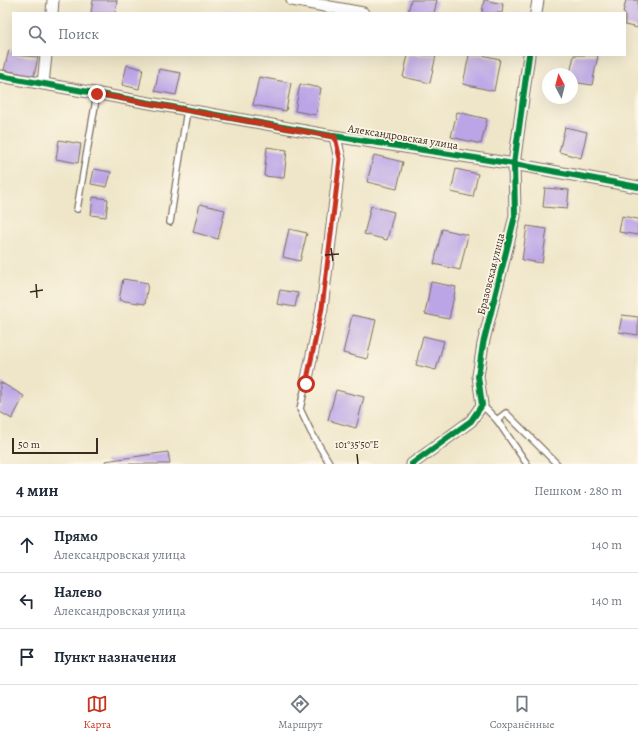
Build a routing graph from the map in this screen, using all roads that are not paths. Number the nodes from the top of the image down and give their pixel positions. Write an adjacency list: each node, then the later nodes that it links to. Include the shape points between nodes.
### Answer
1 (53, 0): 4 (street)
2 (292, 0): 5 (street)
3 (538, 0): 6 (street)
4 (52, 12)
5 (358, 12)
6 (536, 12)
7 (46, 56): 10 (street)
8 (529, 56): 14 (street, Бразовская улица)
9 (0, 76): 10 (street, Александровская улица)
10 (43, 84): 11 (street, Александровская улица)
11 (97, 94): 12 (street, Александровская улица); 16 (lane)
12 (187, 110): 13 (street, Александровская улица); 17 (lane)
13 (335, 137): 14 (street, Александровская улица); 18 (street, Александровская улица, via 340,159 322,308)
14 (514, 164): 15 (street, Александровская улица); 19 (street, Бразовская улица, via 515,216 483,344 478,376)
15 (638, 186)
16 (77, 209)
17 (170, 222)
18 (306, 384): 21 (lane, via 300,409)
19 (482, 404): 20 (lane); 22 (street, via 471,421)
20 (497, 420): 23 (lane); 24 (lane, via 506,413)
21 (330, 464)
22 (412, 464)
23 (527, 464)
24 (557, 464)

